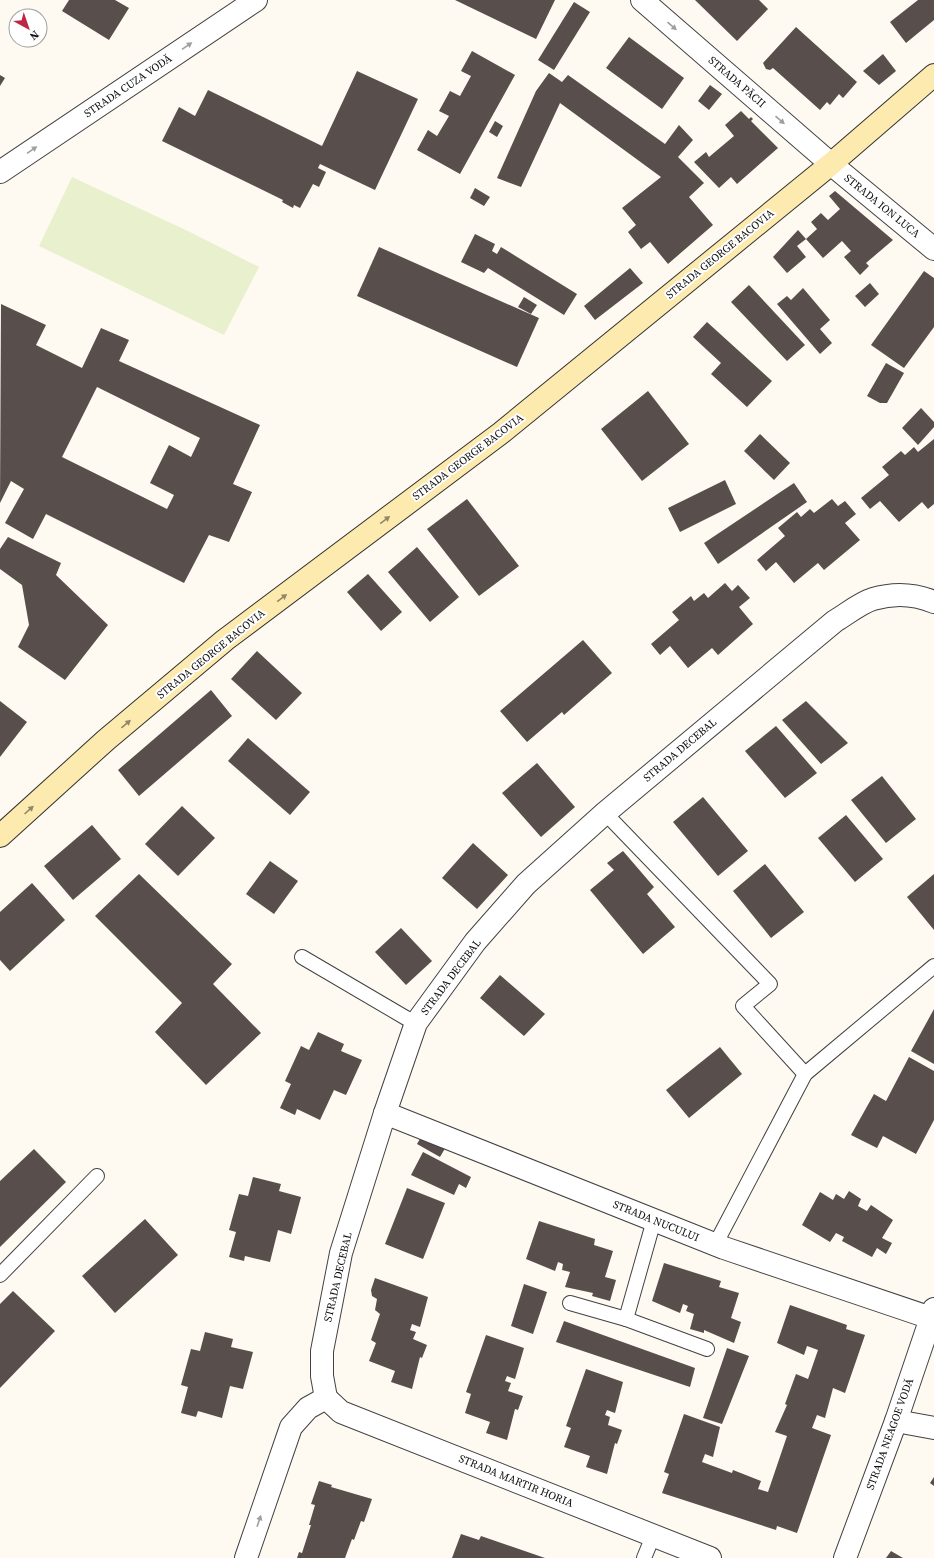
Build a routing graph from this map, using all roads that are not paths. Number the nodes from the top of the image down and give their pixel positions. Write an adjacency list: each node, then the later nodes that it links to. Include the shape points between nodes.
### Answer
1 (256, 0): 5 (street, STRADA CUZA VODĂ, one-way to 1)
2 (642, 0): 4 (street, STRADA PĂCII, one-way to 4)
3 (934, 75): 4 (street, STRADA GEORGE BACOVIA)
4 (831, 164): 6 (street, STRADA ION LUCA); 9 (street, STRADA GEORGE BACOVIA, one-way to 4, via 106,740 225,640 500,433)
5 (0, 172)
6 (934, 249)
7 (934, 602): 8 (street, STRADA DECEBAL, via 925,598 896,595 872,600 836,621)
8 (605, 813): 12 (street, STRADA DECEBAL, via 526,884 475,942); 13 (lane, via 770,984 742,1006)
9 (0, 836)
10 (302, 957): 12 (lane)
11 (934, 966): 13 (lane)
12 (416, 1023): 14 (street, STRADA DECEBAL)
13 (805, 1074): 17 (lane)
14 (384, 1113): 16 (street, STRADA NUCULUI); 23 (street, STRADA DECEBAL, via 341,1253 322,1351 322,1376)
15 (97, 1176): 18 (lane)
16 (654, 1220): 17 (street, STRADA NUCULUI); 21 (lane)
17 (715, 1245): 20 (street, STRADA NUCULUI)
18 (0, 1275)
19 (570, 1303): 21 (lane)
20 (932, 1314): 24 (street, STRADA NEAGOE VODĂ)
21 (626, 1319): 22 (lane)
22 (707, 1349)
23 (326, 1398): 26 (street, STRADA MARTIR HORIA, via 341,1412); 27 (street, one-way to 23, via 291,1427 308,1408)
24 (896, 1421): 25 (street); 30 (street, STRADA NEAGOE VODĂ)
25 (934, 1428)
26 (653, 1536): 28 (lane); 29 (street, STRADA MARTIR HORIA)
27 (246, 1558)
28 (644, 1558)
29 (710, 1558)
30 (845, 1558)

